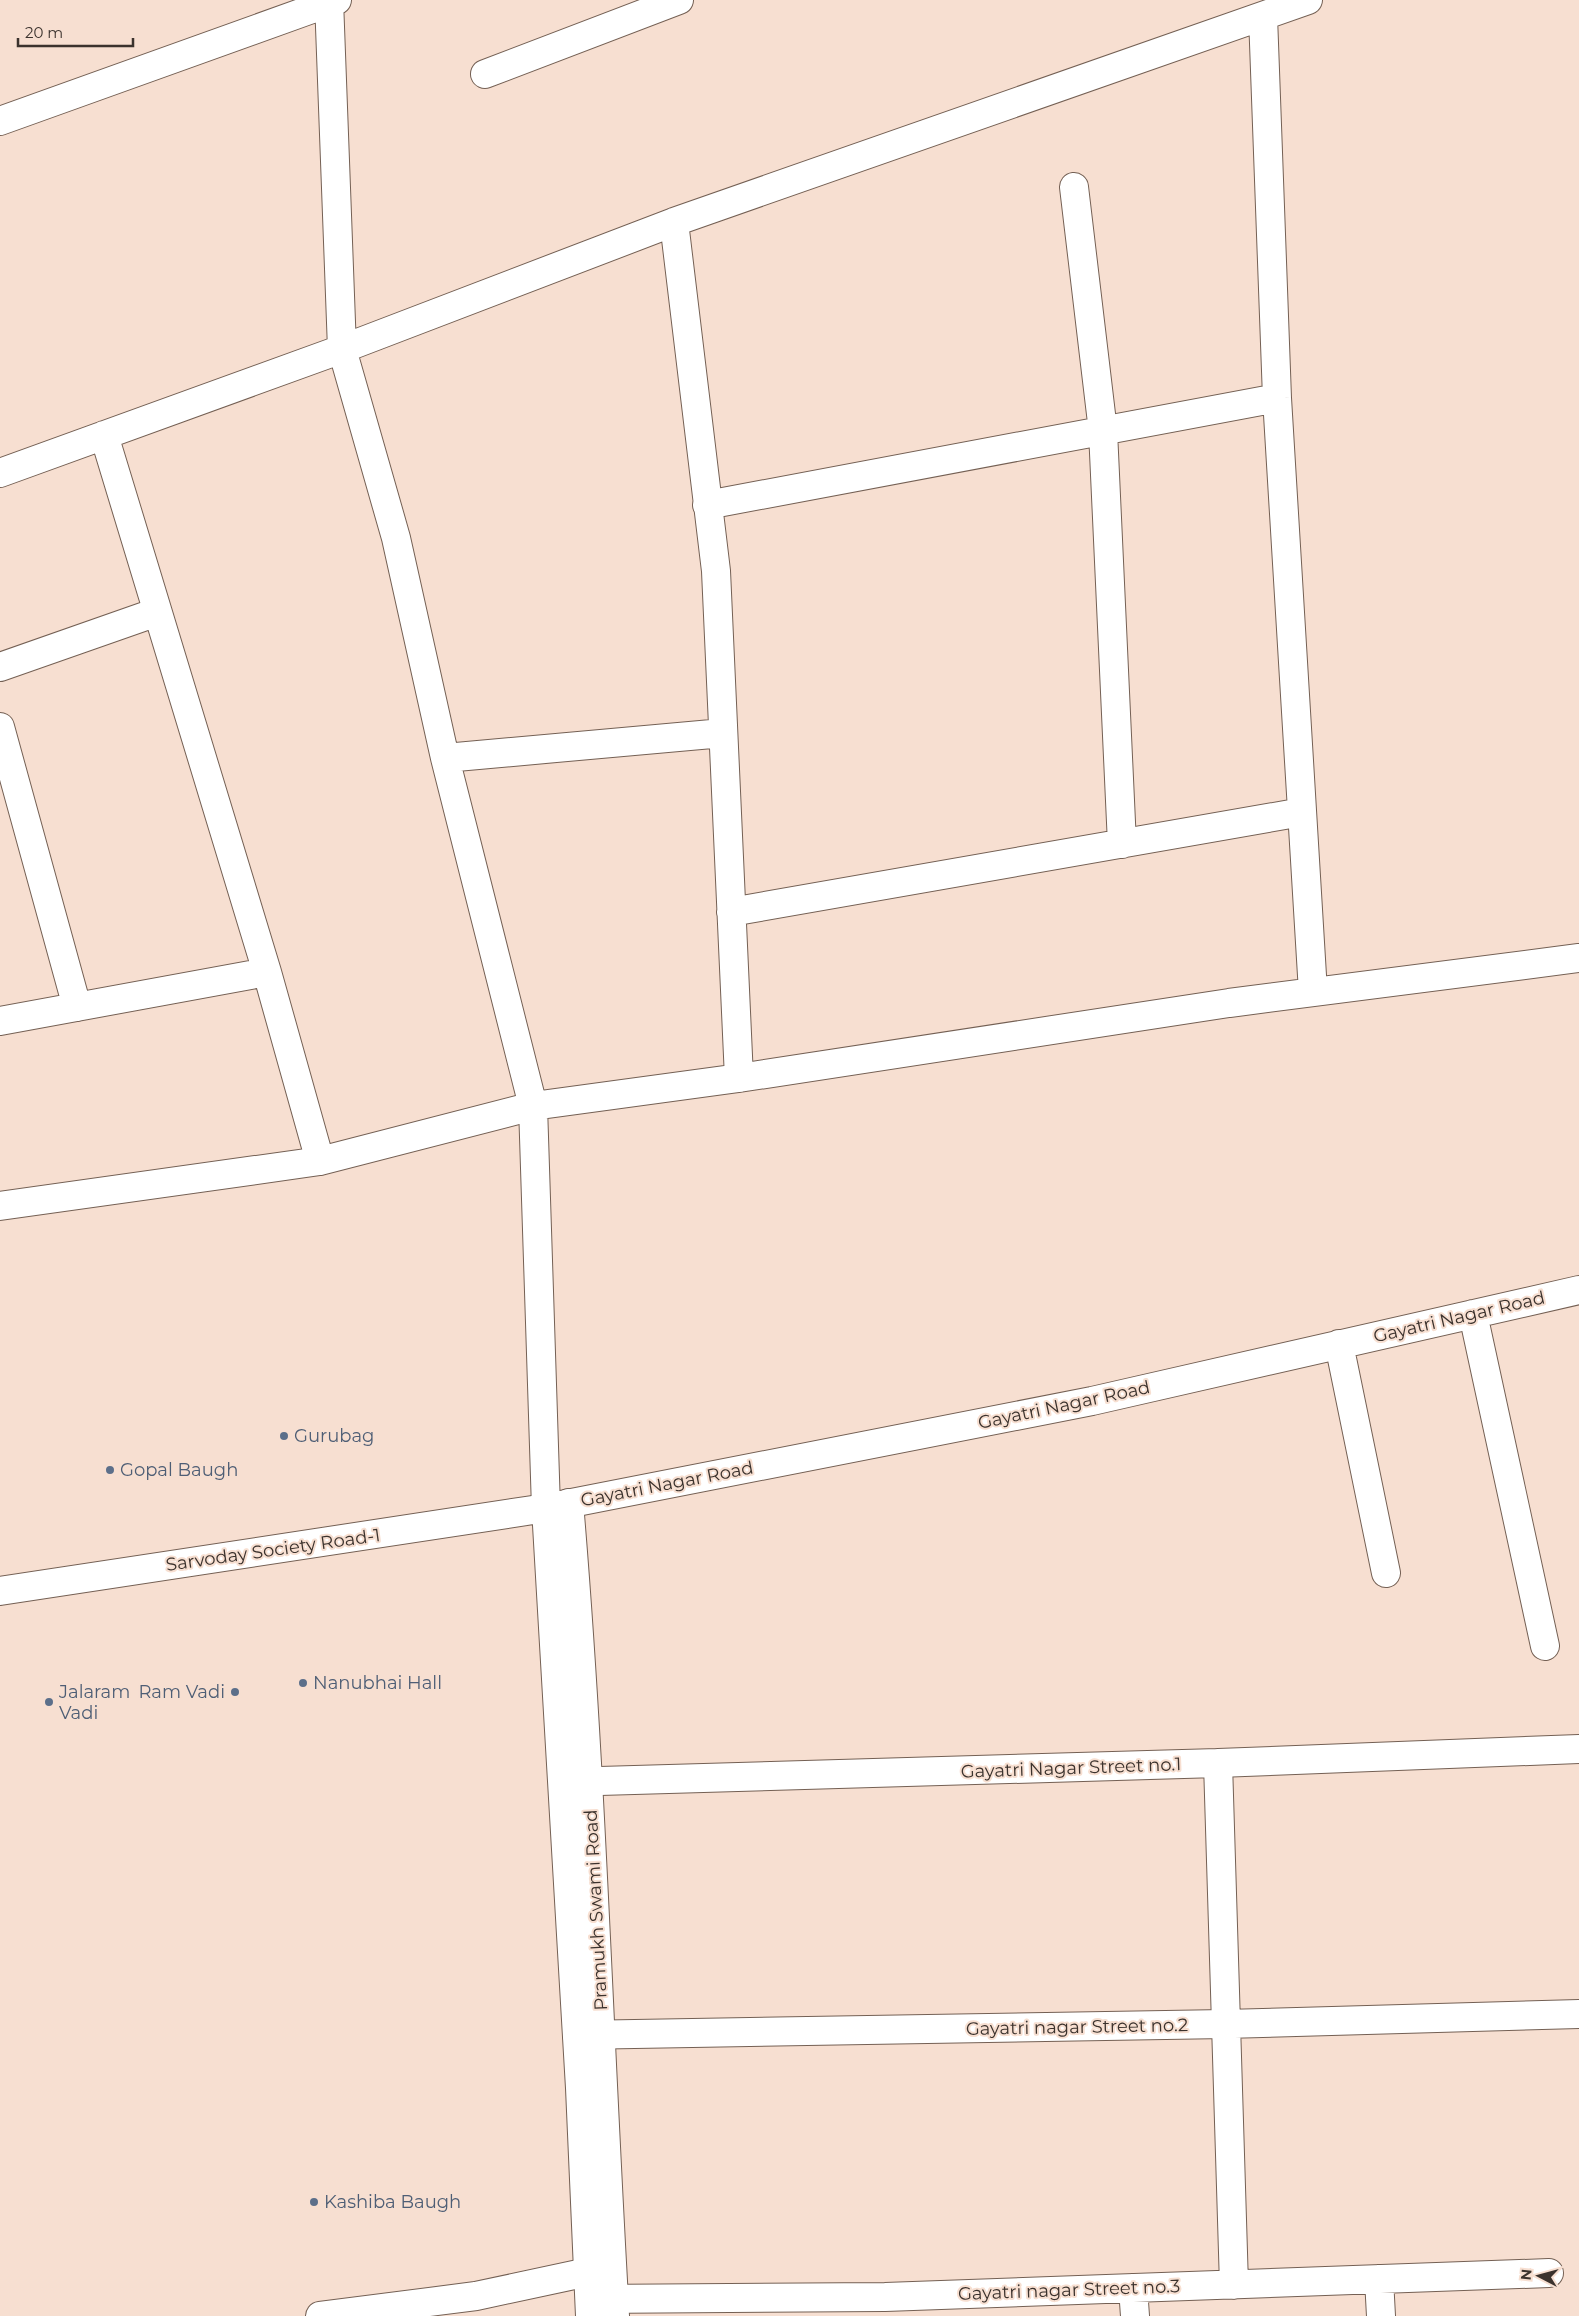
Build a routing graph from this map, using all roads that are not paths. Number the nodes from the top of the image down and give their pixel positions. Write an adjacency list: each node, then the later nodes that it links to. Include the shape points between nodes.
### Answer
1 (679, 0): 5 (street)
2 (1308, 0): 4 (street)
3 (332, 1): 6 (street); 9 (street, Pramukh Swami Road)
4 (1263, 16): 8 (street); 10 (street)
5 (485, 74)
6 (0, 121)
7 (1074, 186): 11 (street)
8 (674, 222): 9 (street); 14 (street)
9 (342, 349): 12 (street); 19 (street, Pramukh Swami Road, via 396,538)
10 (1277, 398): 11 (street); 20 (street)
11 (1103, 431): 14 (street); 21 (street)
12 (104, 435): 13 (street); 15 (street)
13 (0, 473)
14 (708, 505): 18 (street, via 716,571)
15 (157, 612): 16 (street); 24 (street)
16 (0, 667)
17 (0, 727): 26 (street)
18 (723, 733): 19 (street); 22 (street)
19 (445, 758): 29 (street, Pramukh Swami Road)
20 (1302, 812): 21 (street); 25 (street)
21 (1122, 844): 22 (street)
22 (731, 912): 28 (street)
23 (1579, 958): 25 (street)
24 (267, 972): 26 (street); 30 (street)
25 (1313, 992): 28 (street, via 1229,1002)
26 (76, 1007): 27 (street)
27 (0, 1021)
28 (739, 1078): 29 (street)
29 (533, 1106): 30 (street); 35 (street, Pramukh Swami Road)
30 (320, 1161): 31 (street)
31 (0, 1206)
32 (1579, 1290): 33 (street, Gayatri Nagar Road)
33 (1473, 1314): 34 (street, Gayatri Nagar Road); 38 (street)
34 (1339, 1344): 35 (street, Gayatri Nagar Road, via 1092,1400); 36 (street)
35 (558, 1506): 37 (street, Sarvoday Society Road-1); 41 (street, Pramukh Swami Road)
36 (1386, 1572)
37 (0, 1591)
38 (1545, 1646)
39 (1579, 1749): 40 (street, Gayatri Nagar Street no.1)
40 (1218, 1764): 41 (street, Gayatri Nagar Street no.1); 43 (street)
41 (576, 1782): 44 (street, Pramukh Swami Road)
42 (1579, 2014): 43 (street, Gayatri nagar Street no.2)
43 (1226, 2024): 44 (street, Gayatri nagar Street no.2); 48 (street)
44 (588, 2035): 45 (street, Pramukh Swami Road, via 580,2088); 51 (street, Pramukh Swami Road)
45 (588, 2272): 51 (street, Pramukh Swami Road); 52 (street, via 476,2296)
46 (1549, 2273): 47 (street, Gayatri nagar Street no.3)
47 (1379, 2280): 48 (street, Gayatri nagar Street no.3); 54 (street)
48 (1234, 2284): 49 (street, Gayatri nagar Street no.3)
49 (1133, 2288): 50 (street, Gayatri nagar Street no.3); 53 (street)
50 (885, 2306): 51 (street, Gayatri nagar Street no.3)
51 (602, 2307)
52 (320, 2316)
53 (1135, 2316)
54 (1381, 2316)

